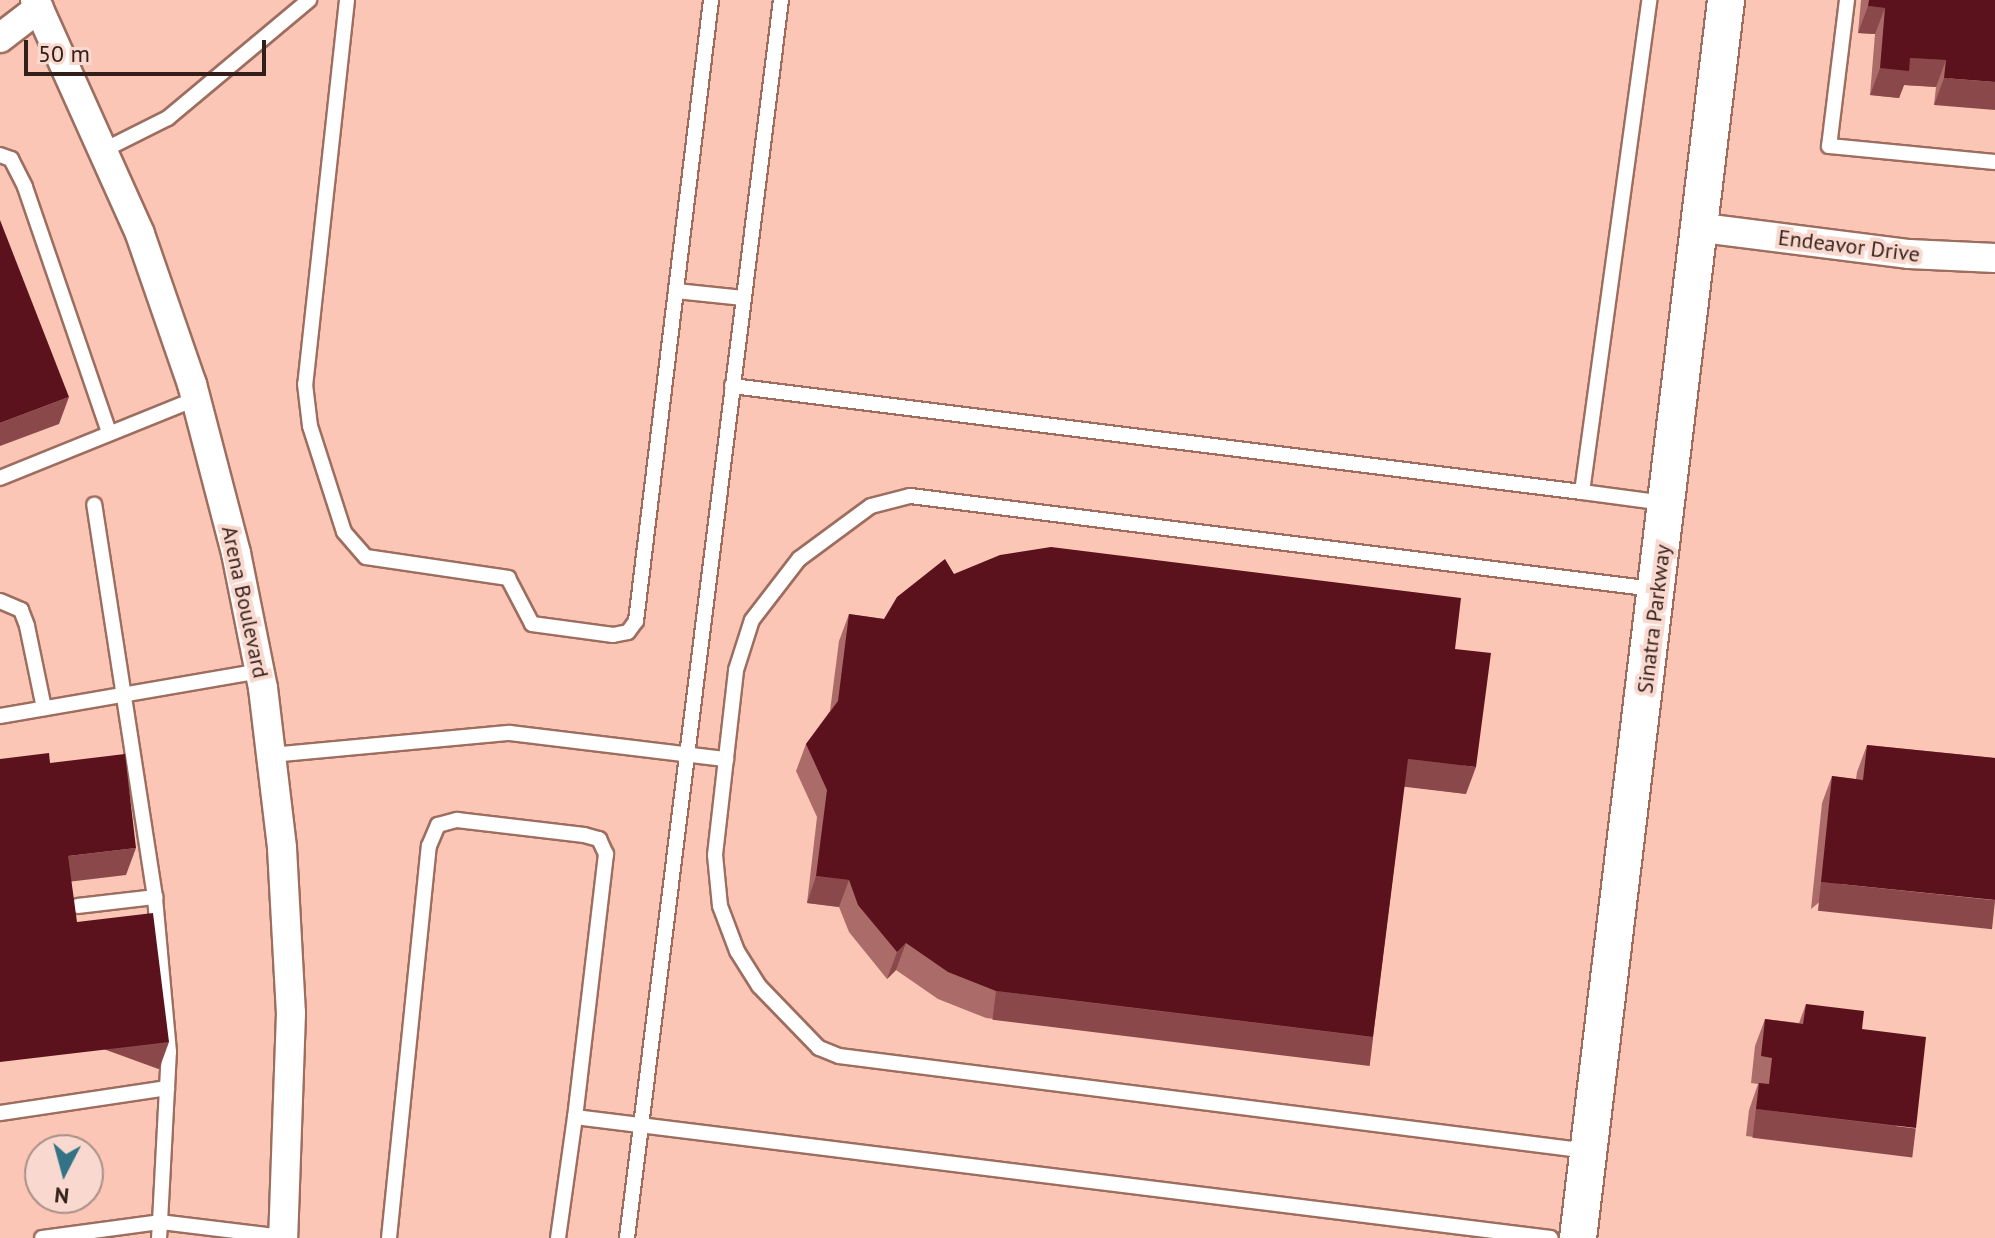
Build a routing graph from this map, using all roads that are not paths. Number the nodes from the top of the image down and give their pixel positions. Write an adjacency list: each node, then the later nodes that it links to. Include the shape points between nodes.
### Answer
1 (309, 0): 10 (lane, via 168,118)
2 (347, 0): 15 (lane, via 305,384 310,426 344,532 366,557 508,578 532,624 613,635 628,632 636,621)
3 (711, 0): 15 (lane)
4 (781, 0): 16 (lane)
5 (1649, 0): 21 (lane)
6 (1726, 0): 13 (street, Sinatra Parkway)
7 (1847, 0): 12 (lane, via 1829,146)
8 (37, 4): 9 (street); 10 (street, Arena Boulevard)
9 (0, 38)
10 (104, 150): 18 (street, Arena Boulevard)
11 (0, 155): 19 (lane, via 11,159 25,187)
12 (1995, 162)
13 (1703, 228): 14 (street, Endeavor Drive, via 1909,254); 22 (street, Sinatra Parkway)
14 (1995, 258)
15 (676, 291): 16 (lane)
16 (744, 298): 17 (lane)
17 (732, 386): 21 (lane); 30 (lane)
18 (196, 399): 19 (lane); 26 (street, Arena Boulevard)
19 (109, 432): 20 (lane)
20 (0, 478)
21 (1582, 492): 22 (lane)
22 (1669, 503): 24 (street, Sinatra Parkway)
23 (94, 505): 27 (lane)
24 (1658, 590): 32 (lane, via 947,500 890,499 871,506 799,559 752,620 736,670); 39 (street, Sinatra Parkway)
25 (0, 601): 28 (lane, via 21,610)
26 (260, 671): 27 (lane); 31 (street, Arena Boulevard)
27 (127, 694): 28 (lane); 33 (lane)
28 (44, 708): 29 (lane)
29 (0, 716)
30 (687, 753): 31 (lane, via 510,733); 32 (lane); 38 (lane)
31 (271, 755): 44 (street, Arena Boulevard, via 291,1013)
32 (726, 759): 39 (lane, via 715,855 720,906 737,951 759,986 819,1048 839,1056)
33 (155, 897): 34 (lane); 35 (lane, via 169,1052)
34 (78, 906)
35 (167, 1088): 36 (lane); 40 (lane)
36 (0, 1113)
37 (575, 1117): 38 (lane); 45 (lane, via 606,854 599,839 457,820 438,825 429,846); 46 (lane)
38 (641, 1126): 41 (lane); 47 (lane)
39 (1588, 1151): 49 (street, Sinatra Parkway)
40 (160, 1222): 42 (lane); 43 (lane); 44 (lane)
41 (1491, 1234): 48 (lane)
42 (42, 1238)
43 (159, 1238)
44 (284, 1238)
45 (389, 1238)
46 (558, 1238)
47 (627, 1238)
48 (1551, 1238)
49 (1578, 1238)

